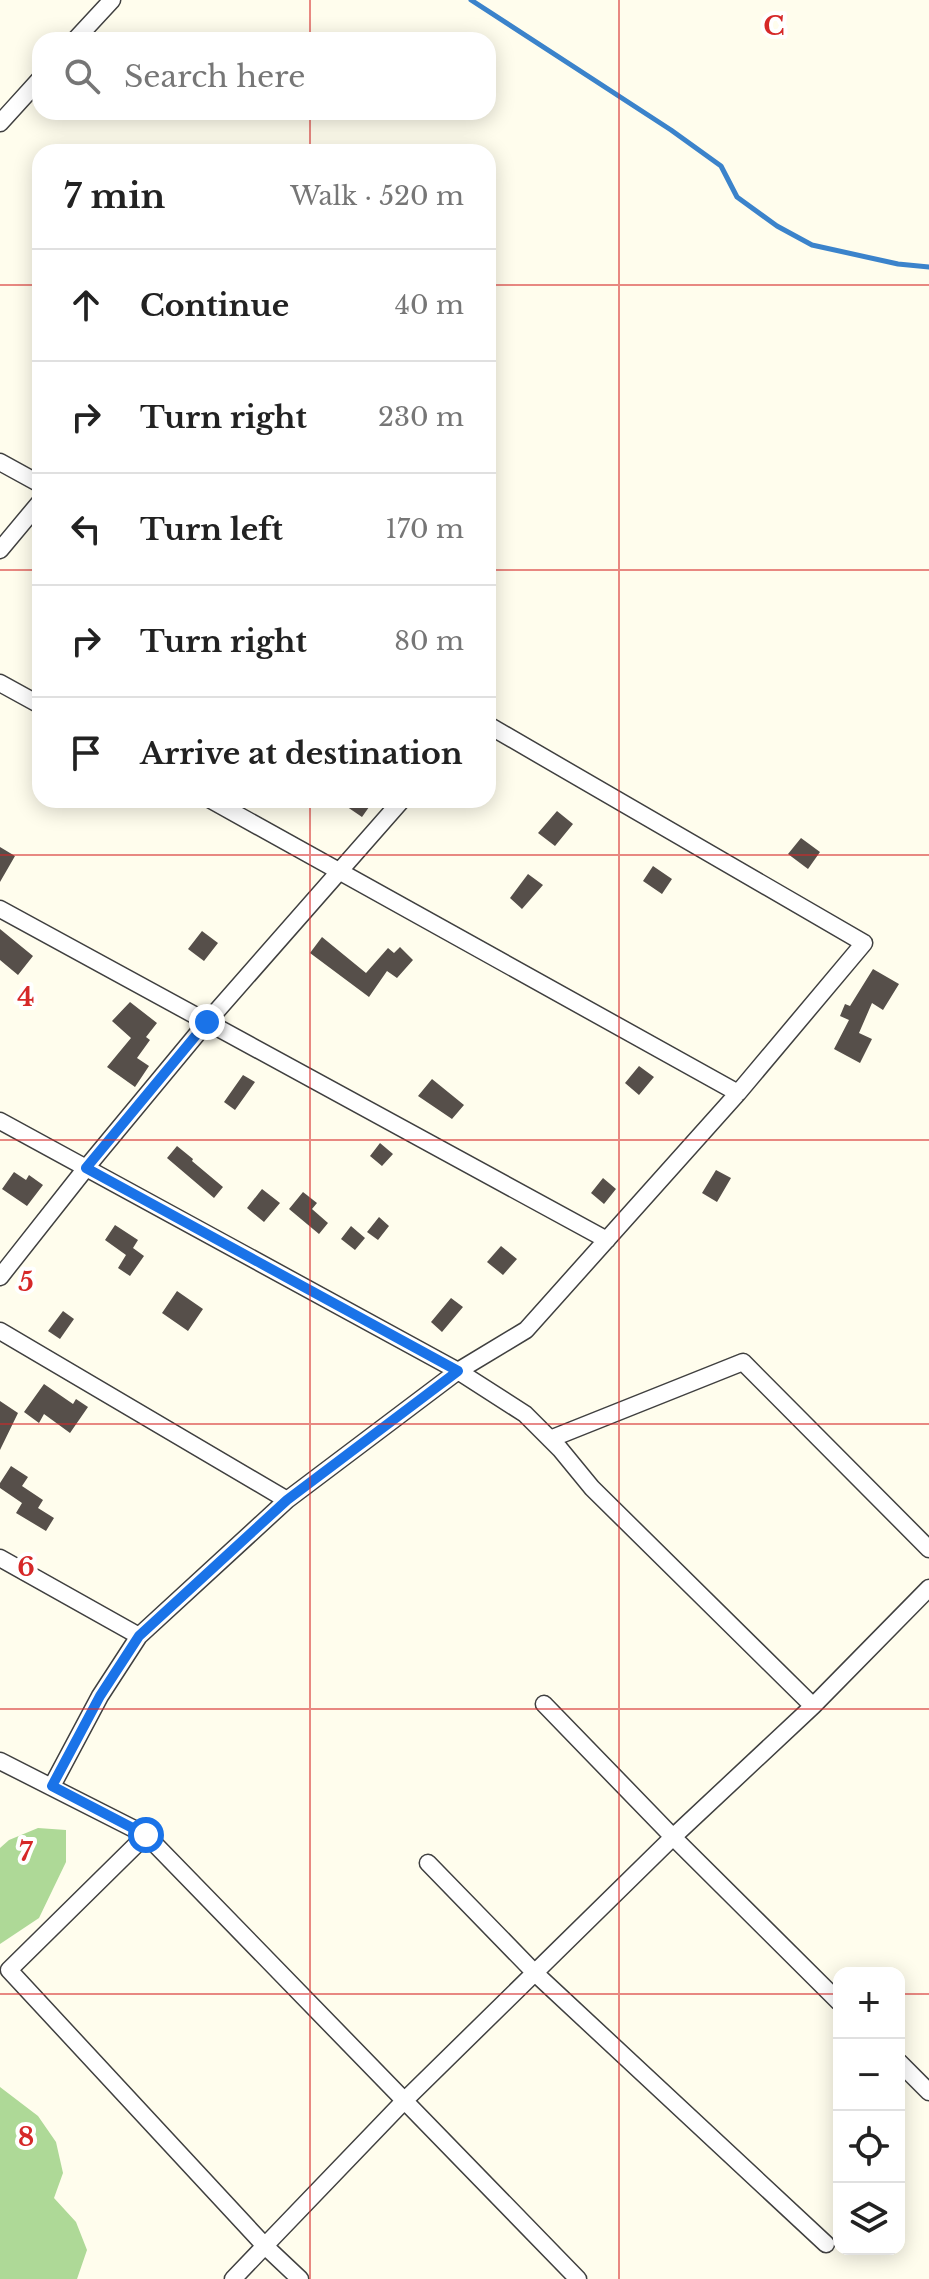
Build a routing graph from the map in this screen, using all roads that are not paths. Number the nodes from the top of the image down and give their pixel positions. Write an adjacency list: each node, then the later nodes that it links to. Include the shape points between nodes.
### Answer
1 (112, 0): 2 (street)
2 (82, 32)
3 (32, 88): 4 (street)
4 (0, 123)
5 (0, 462): 6 (street)
6 (32, 480)
7 (32, 512): 8 (street)
8 (0, 550)
9 (0, 683): 10 (street)
10 (32, 701)
11 (496, 730): 17 (street, via 864,943)
12 (225, 808): 14 (street)
13 (395, 808): 14 (street)
14 (339, 871): 16 (street); 17 (street)
15 (0, 909): 16 (street)
16 (207, 1022): 19 (street); 20 (street)
17 (738, 1093): 20 (street)
18 (0, 1121): 19 (street)
19 (86, 1168): 21 (street); 23 (street)
20 (607, 1240): 23 (street, via 526,1330)
21 (0, 1277)
22 (0, 1331): 25 (street)
23 (458, 1371): 24 (street, via 525,1414); 25 (street)
24 (550, 1439): 26 (street, via 743,1362); 31 (street, via 592,1488)
25 (287, 1500): 29 (street)
26 (929, 1549)
27 (0, 1558): 29 (street)
28 (929, 1588): 31 (street)
29 (139, 1636): 33 (street)
30 (544, 1704): 35 (street)
31 (813, 1706): 35 (street)
32 (0, 1761): 33 (street)
33 (52, 1786): 34 (street)
34 (146, 1835): 41 (street); 43 (street, via 9,1970)
35 (673, 1837): 37 (street); 38 (street)
36 (428, 1863): 37 (street)
37 (535, 1973): 41 (street); 42 (street)
38 (833, 1996)
39 (905, 2068): 40 (street)
40 (929, 2092)
41 (405, 2100): 43 (street); 46 (street)
42 (826, 2244)
43 (265, 2246): 44 (street); 45 (street)
44 (233, 2279)
45 (300, 2279)
46 (578, 2279)

